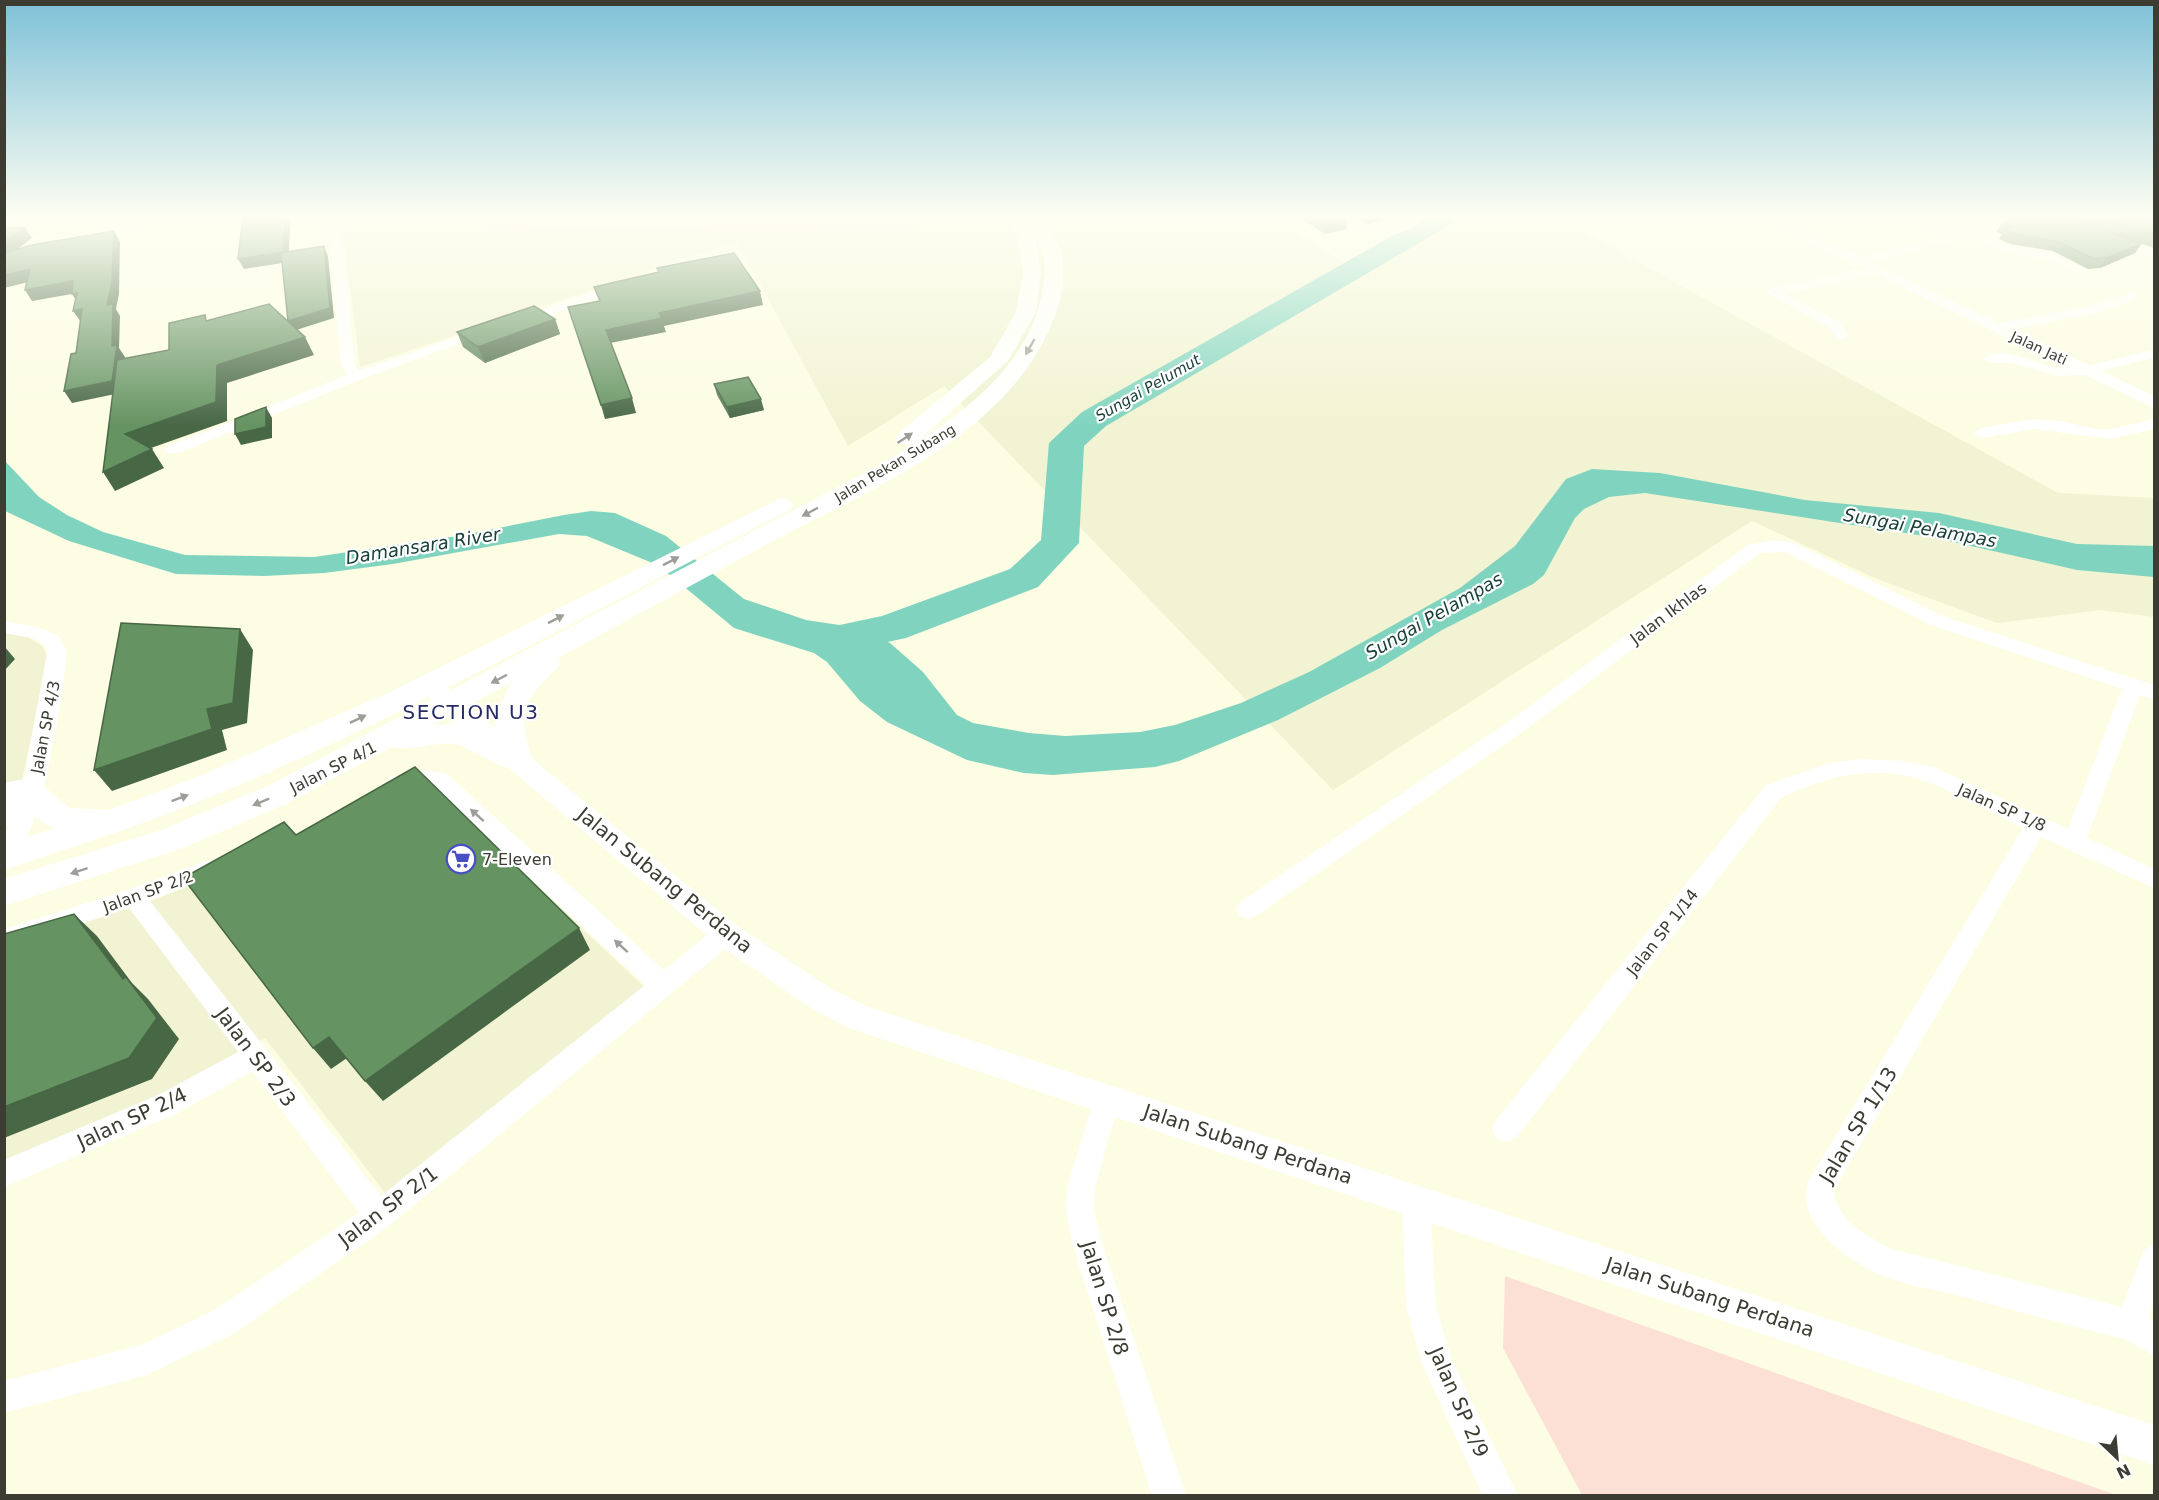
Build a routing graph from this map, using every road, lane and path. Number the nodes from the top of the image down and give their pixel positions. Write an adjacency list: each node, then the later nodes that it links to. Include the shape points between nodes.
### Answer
1 (340, 286): 13 (street, via 348,365)
2 (621, 286): 13 (street)
3 (1030, 286): 18 (main road, Jalan Pekan Subang, one-way to 3, via 905,439 998,361 1026,312)
4 (1054, 286): 18 (main road, Jalan Pekan Subang, one-way to 18, via 1048,315 1017,368 958,426 888,470)
5 (1806, 286): 9 (street, via 1772,292 1835,325)
6 (1908, 286): 8 (street, Jalan Jati)
7 (2130, 297): 8 (street, via 2093,310)
8 (1996, 328): 12 (street, Jalan Jati)
9 (1841, 335)
10 (2154, 354): 12 (street)
11 (1991, 359): 12 (street, via 2016,358 2051,371)
12 (2085, 370): 14 (street, Jalan Jati)
13 (354, 377): 17 (street)
14 (2154, 403)
15 (2154, 424): 16 (street, via 2110,434 2034,424)
16 (1982, 434)
17 (173, 450)
18 (731, 542): 19 (main road, Jalan Pekan Subang)
19 (627, 601): 21 (main road, Jalan SP 4/1, one-way to 19); 24 (main road, Jalan SP 4/1, one-way to 24); 26 (main road, via 539,668 521,690 510,716 509,738)
20 (4, 627): 28 (street, Jalan SP 4/3, via 52,640 57,653 54,680)
21 (429, 683): 24 (street, Jalan Subang Perdana); 31 (main road, Jalan SP 4/1, one-way to 21, via 298,749)
22 (2133, 686): 23 (street, Jalan Ikhlas); 33 (street); 39 (street, Jalan Ikhlas, via 1938,621 1788,547 1754,549 1521,723)
23 (2154, 692)
24 (450, 705): 25 (main road, Jalan SP 4/1); 26 (street, Jalan Subang Perdana)
25 (370, 748): 26 (main road, via 404,738 459,733); 37 (main road, Jalan SP 4/1, one-way to 37, via 277,795 172,839)
26 (518, 760): 40 (street, Jalan Subang Perdana)
27 (1841, 766): 32 (street, Jalan SP 1/8, via 1884,765 1923,772); 45 (street, Jalan SP 1/14, via 1800,778 1773,792)
28 (23, 790): 30 (main road); 31 (main road, via 51,813 70,822); 34 (street, Jalan SP 4/3, via 24,824 16,843)
29 (378, 792): 42 (street, one-way to 29, via 438,779 409,780)
30 (4, 815)
31 (125, 819): 34 (main road, Jalan SP 4/1)
32 (2038, 823): 33 (street, Jalan SP 1/8); 50 (street, Jalan SP 1/13, via 1820,1188 1818,1198 1822,1210 1840,1231 1867,1253 1888,1263)
33 (2075, 841): 36 (street, Jalan SP 1/8)
34 (4, 857)
35 (232, 860): 38 (street, Jalan SP 2/2)
36 (2154, 879)
37 (4, 893)
38 (134, 897): 41 (street, Jalan SP 2/2); 43 (street, Jalan SP 2/3)
39 (1248, 909)
40 (726, 934): 42 (street, Jalan SP 2/1); 44 (street, Jalan Subang Perdana, via 819,997 857,1017)
41 (4, 939)
42 (664, 986): 48 (street, Jalan SP 2/1)
43 (256, 1056): 46 (street, Jalan SP 2/4, via 168,1104); 48 (street, Jalan SP 2/3)
44 (1107, 1098): 47 (street, Jalan Subang Perdana); 53 (street, Jalan SP 2/8, via 1082,1188 1080,1210 1088,1246)
45 (1506, 1130)
46 (4, 1174)
47 (1416, 1199): 52 (street, Jalan Subang Perdana); 54 (street, Jalan SP 2/9, via 1421,1307 1438,1364)
48 (379, 1216): 51 (street, Jalan SP 2/1, via 224,1322 144,1360)
49 (2154, 1260): 50 (street)
50 (2143, 1332)
51 (4, 1397)
52 (2154, 1445)
53 (1169, 1496)
54 (1501, 1496)

